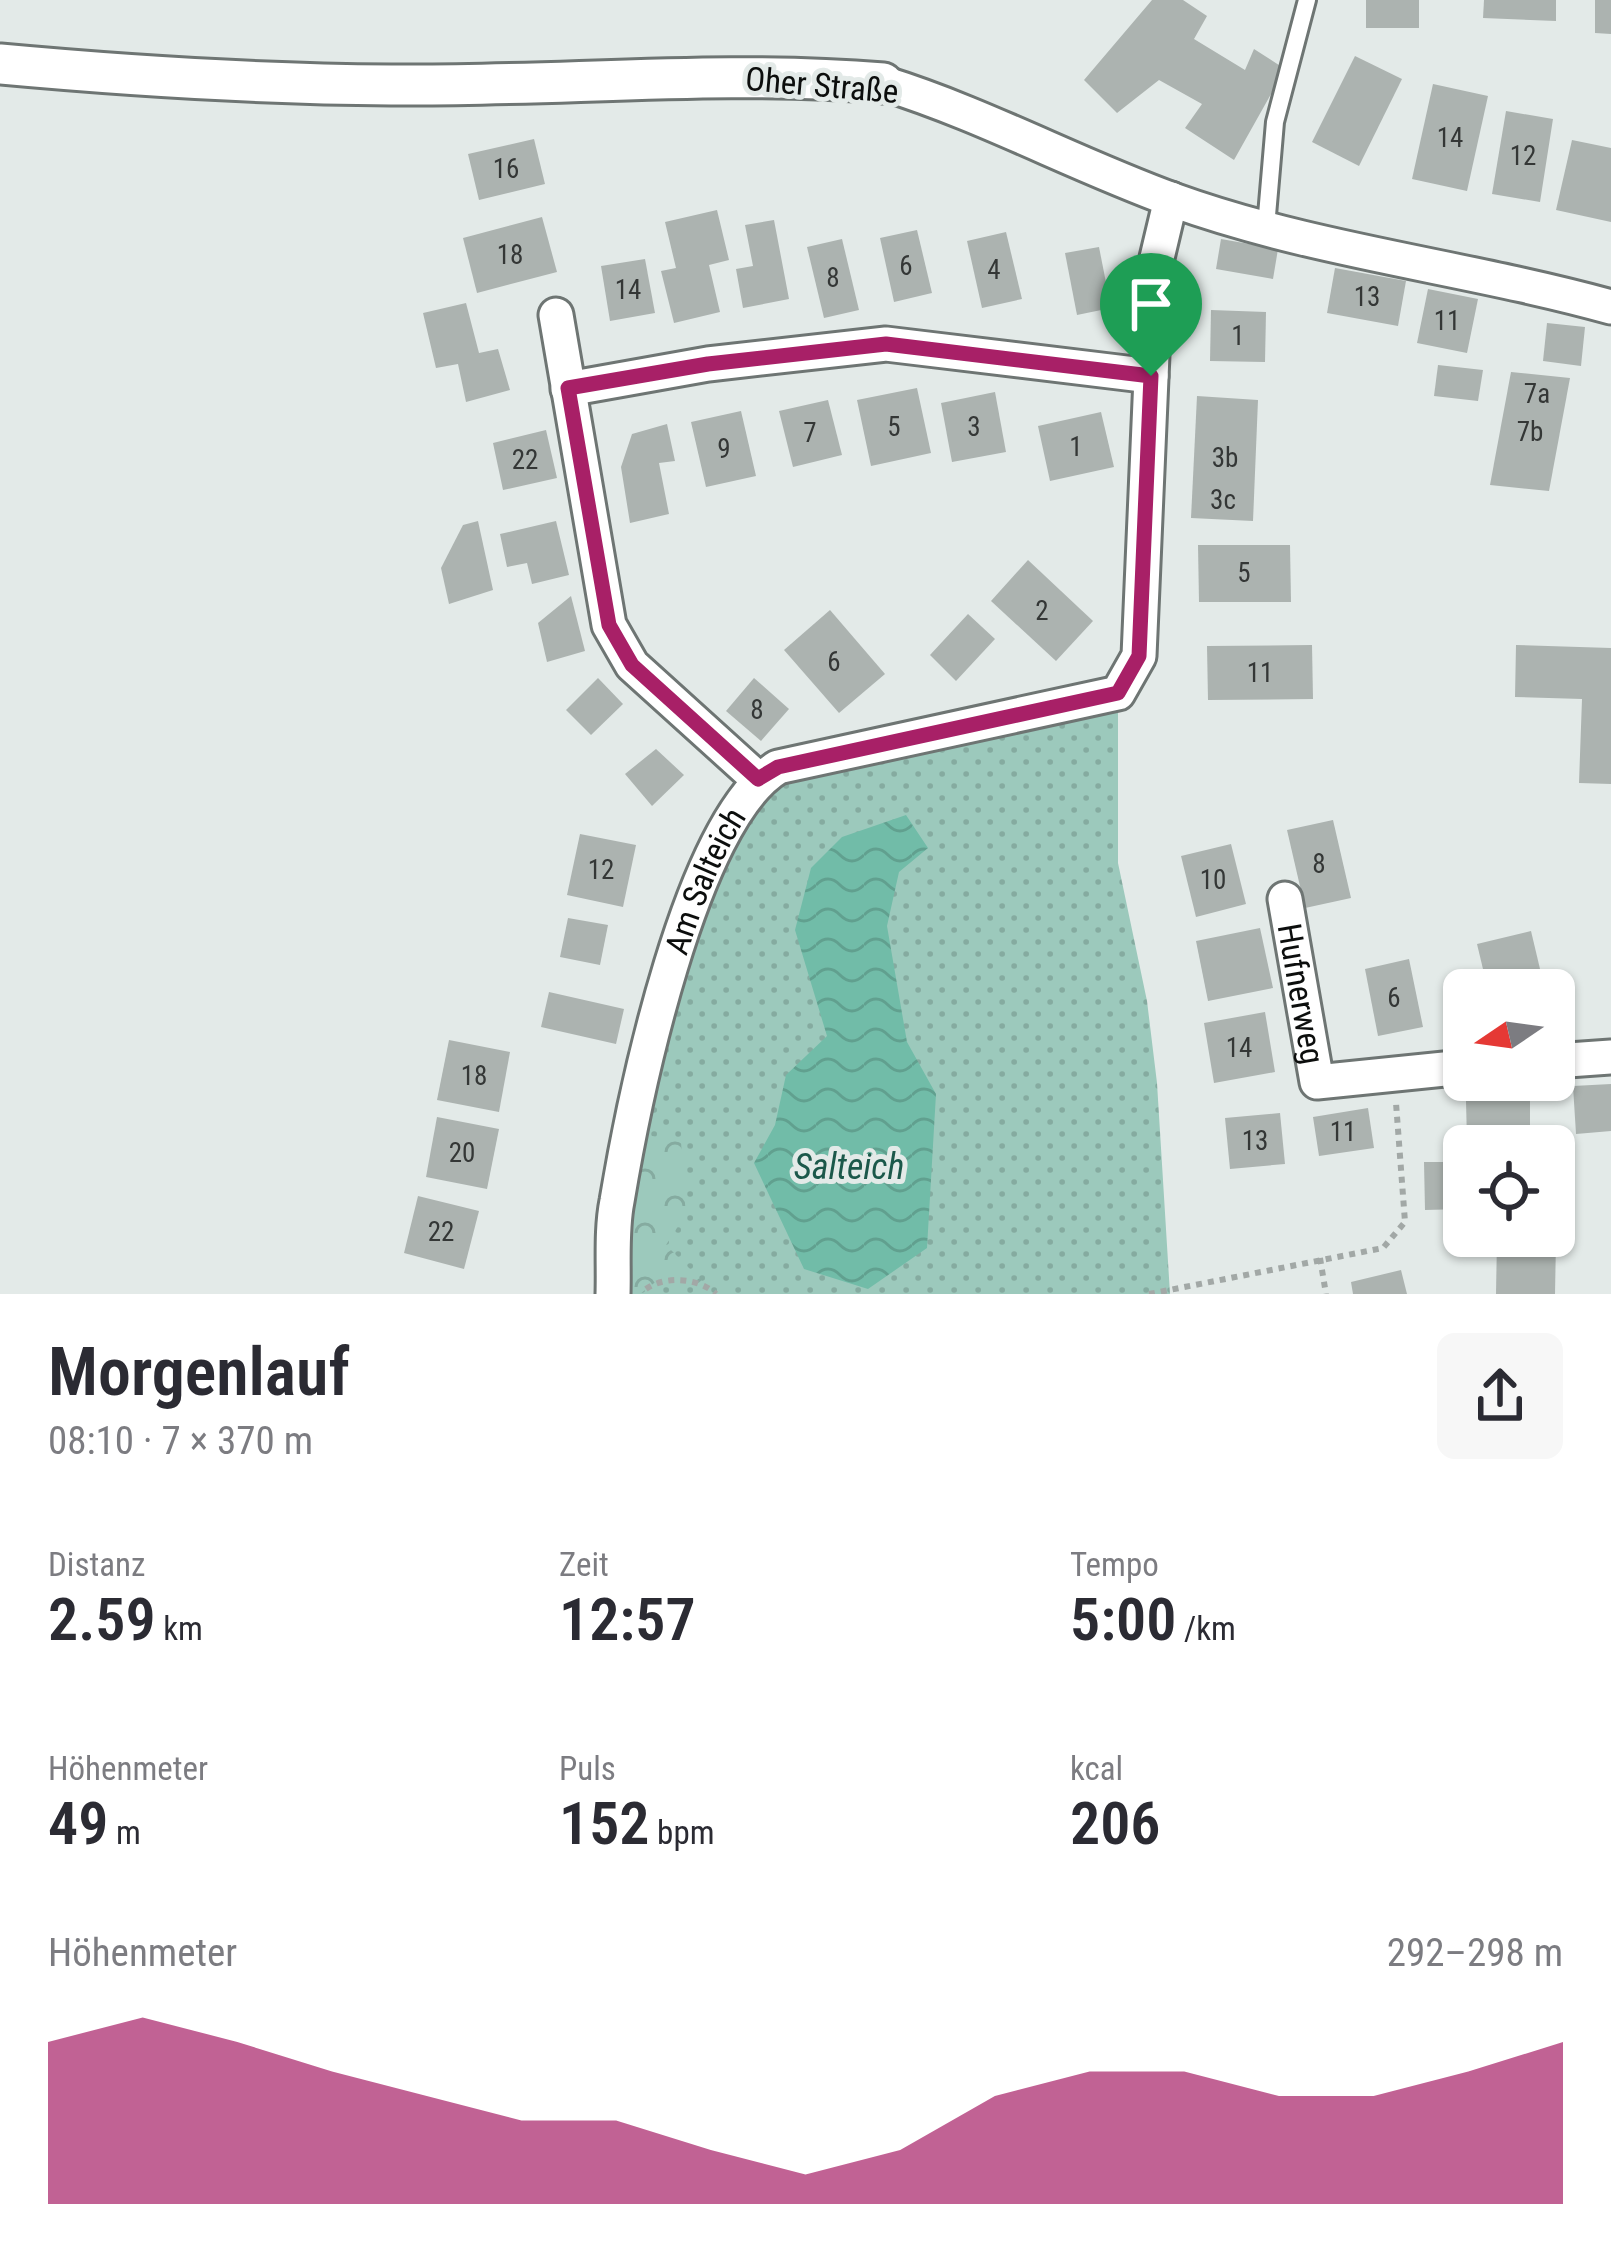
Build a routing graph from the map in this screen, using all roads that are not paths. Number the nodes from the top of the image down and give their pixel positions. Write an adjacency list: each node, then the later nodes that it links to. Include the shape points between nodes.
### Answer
1 (1307, 0): 5 (lane, via 1275,122)
2 (0, 64): 3 (street, Oher Straße, via 152,79 394,86 791,76)
3 (883, 83): 4 (street, Oher Straße)
4 (1171, 199): 5 (street, Oher Straße); 8 (street, Am Salteich, via 1156,262)
5 (1266, 227): 6 (street, Oher Straße)
6 (1611, 307)
7 (556, 315): 9 (street)
8 (1151, 376): 9 (street, via 886,344); 10 (street, Am Salteich, via 1139,656 1118,693 916,734 778,767)
9 (568, 388): 10 (street, via 609,625 632,665)
10 (758, 779): 15 (street, Am Salteich, via 698,878 672,960 616,1205)
11 (1286, 899): 14 (street, Hufnerweg, via 1317,1082)
12 (1611, 1058): 13 (street)
13 (1575, 1060)
14 (1443, 1068)
15 (613, 1294)

